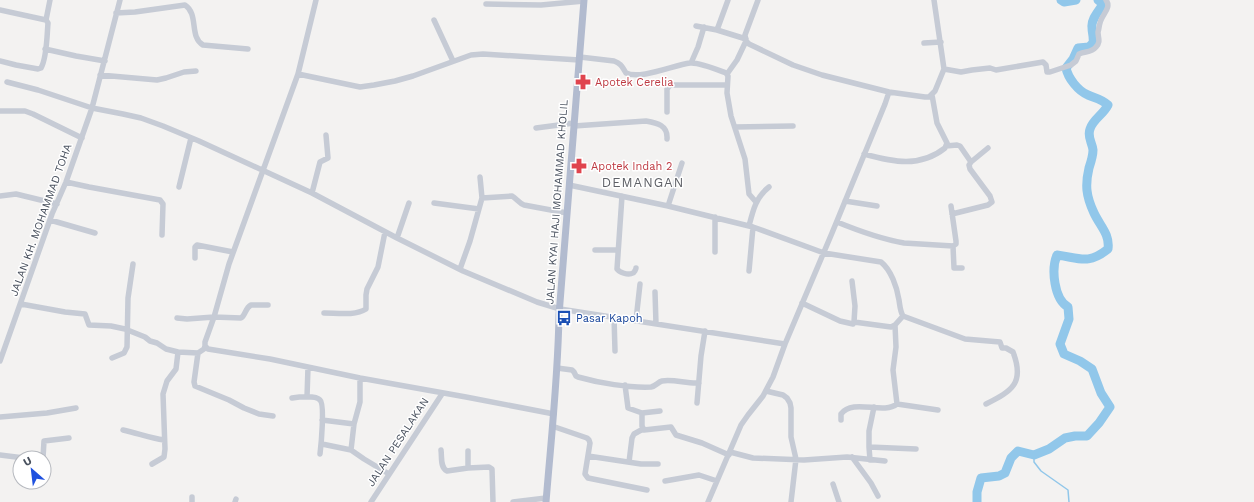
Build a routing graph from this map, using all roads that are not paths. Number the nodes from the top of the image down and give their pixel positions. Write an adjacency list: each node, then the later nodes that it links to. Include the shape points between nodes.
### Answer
1 (50, 0): 12 (street)
2 (120, 0): 11 (street, JALAN KH. MOHAMMAD TOHA)
3 (316, 0): 29 (street)
4 (584, 0): 9 (street, via 541,5); 22 (main road, JALAN KYAI HAJI MOHAMMAD KHOLIL)
5 (728, 0): 16 (street)
6 (758, 0): 17 (street)
7 (934, 0): 18 (street)
8 (1106, 0): 27 (street, via 1108,7 1101,20 1098,44 1090,52 1079,54 1076,61 1068,66 1050,72 1043,62 996,70 990,68 961,72)
9 (486, 4)
10 (0, 10): 12 (street)
11 (116, 13): 21 (street, via 185,5 190,10 197,39 203,45); 23 (street, JALAN KH. MOHAMMAD TOHA)
12 (46, 20): 20 (street)
13 (434, 20): 25 (street)
14 (696, 26): 15 (street)
15 (704, 27): 16 (street); 26 (street)
16 (717, 30): 17 (street)
17 (746, 40): 30 (street); 34 (street, via 749,44 803,69)
18 (941, 42): 19 (street); 27 (street)
19 (924, 43)
20 (46, 49): 23 (street); 24 (street, via 43,65 38,69)
21 (248, 49)
22 (580, 58): 25 (street, via 483,54); 26 (street, via 620,63 629,75); 39 (main road, JALAN KYAI HAJI MOHAMMAD KHOLIL)
23 (105, 60): 31 (street, JALAN KH. MOHAMMAD TOHA)
24 (0, 61)
25 (453, 61): 29 (street, via 413,76 360,87)
26 (691, 63): 30 (street)
27 (944, 69): 35 (street)
28 (196, 71): 31 (street, via 157,80)
29 (298, 74): 52 (street)
30 (727, 74): 33 (street)
31 (100, 75): 36 (street, JALAN KH. MOHAMMAD TOHA)
32 (7, 82): 36 (street)
33 (726, 85): 38 (street, via 670,85 667,89); 41 (street)
34 (889, 92): 35 (street, via 925,97); 49 (street)
35 (932, 95): 47 (street, via 937,123 947,142)
36 (92, 108): 44 (street, JALAN KH. MOHAMMAD TOHA); 45 (street, via 141,118)
37 (0, 111): 44 (street, via 25,111)
38 (667, 112)
39 (574, 125): 42 (street); 46 (street, via 646,121 663,126); 55 (main road, JALAN KYAI HAJI MOHAMMAD KHOLIL)
40 (793, 126): 41 (street)
41 (735, 127): 63 (street, via 745,159 749,194)
42 (536, 128)
43 (326, 135): 58 (street, via 328,158 320,162)
44 (82, 138): 54 (street, JALAN KH. MOHAMMAD TOHA)
45 (191, 138): 52 (street); 56 (street)
46 (667, 139)
47 (946, 146): 49 (street, via 924,159 897,161); 50 (street, via 957,144)
48 (988, 148): 50 (street)
49 (864, 154): 62 (street)
50 (970, 162): 72 (street, via 969,167 992,202)
51 (682, 163): 67 (street)
52 (262, 171): 58 (street); 84 (street)
53 (480, 177): 61 (street)
54 (66, 182): 66 (street, JALAN KH. MOHAMMAD TOHA); 79 (street, via 160,200 163,204)
55 (569, 185): 60 (street); 71 (main road, JALAN KYAI HAJI MOHAMMAD KHOLIL)
56 (179, 187)
57 (769, 187): 63 (street)
58 (312, 194): 77 (street)
59 (0, 196): 66 (street, via 16,194)
60 (622, 196): 67 (street); 83 (street)
61 (482, 198): 70 (street); 71 (street, via 512,196 520,204)
62 (845, 201): 68 (street); 75 (street)
63 (756, 202): 76 (street)
64 (409, 203): 80 (street)
65 (434, 203): 70 (street)
66 (57, 204): 74 (street, JALAN KH. MOHAMMAD TOHA)
67 (668, 206): 73 (street)
68 (877, 206)
69 (951, 206): 72 (street)
70 (479, 210): 91 (street)
71 (568, 213): 99 (main road, JALAN KYAI HAJI MOHAMMAD KHOLIL)
72 (952, 214): 81 (street, via 956,241)
73 (715, 217): 76 (street); 85 (street)
74 (50, 220): 78 (street); 97 (street, JALAN KH. MOHAMMAD TOHA)
75 (837, 222): 81 (street, via 896,242); 86 (street)
76 (751, 226): 86 (street); 92 (street)
77 (386, 232): 80 (street); 100 (street, via 380,262 366,296 366,309 354,313)
78 (96, 233)
79 (162, 235)
80 (397, 238): 91 (street)
81 (953, 246): 90 (street, via 954,268)
82 (595, 250): 83 (street)
83 (618, 250): 89 (street, via 619,272 632,274)
84 (233, 252): 87 (street, via 197,245); 102 (street)
85 (715, 252)
86 (824, 253): 96 (street); 101 (street, via 881,262 889,271 896,288)
87 (195, 258)
88 (133, 264): 109 (street)
89 (636, 268)
90 (962, 268)
91 (460, 269): 99 (street, via 537,302)
92 (749, 271)
93 (852, 281): 106 (street)
94 (640, 284): 105 (street)
95 (655, 292): 107 (street)
96 (802, 303): 106 (street, via 840,321 851,324); 111 (street)
97 (21, 304): 109 (street, via 85,314 89,325); 117 (street, JALAN KH. MOHAMMAD TOHA)
98 (268, 305): 102 (street, via 251,305 241,318)
99 (560, 309): 103 (street); 119 (main road, JALAN KYAI HAJI MOHAMMAD KHOLIL)
100 (324, 313)
101 (903, 316): 108 (street); 129 (street, via 965,339 1000,342 1002,348 1013,352 1017,379 1007,391)
102 (214, 317): 104 (street); 112 (street)
103 (614, 317): 105 (street); 113 (street)
104 (177, 318)
105 (636, 320): 107 (street)
106 (854, 322): 108 (street)
107 (656, 324): 110 (street)
108 (895, 325): 128 (street, via 893,370)
109 (127, 330): 114 (street); 116 (street, via 126,351)
110 (705, 331): 111 (street); 121 (street)
111 (785, 344): 123 (street, via 774,377)
112 (205, 346): 115 (street); 118 (street, via 208,349)
113 (615, 351)
114 (178, 352): 115 (street); 145 (street, via 176,369 167,381 163,394)
115 (198, 353): 136 (street, via 195,386 259,414)
116 (112, 358)
117 (0, 361)
118 (308, 367): 120 (street); 125 (street)
119 (557, 368): 122 (street, via 572,370 576,376 594,382); 135 (main road, JALAN KYAI HAJI MOHAMMAD KHOLIL)
120 (360, 378): 124 (street); 140 (street, via 360,402)
121 (699, 383): 122 (street, via 661,381 653,387); 127 (street)
122 (625, 385): 134 (street, via 628,408)
123 (766, 391): 153 (street, via 744,420); 159 (street, via 784,395 790,403 791,437)
124 (442, 394): 135 (street); 166 (street, JALAN PESALAKAN)
125 (308, 397): 126 (street); 138 (street, via 322,402)
126 (292, 398)
127 (697, 403)
128 (897, 404): 130 (street, via 893,407); 132 (street)
129 (986, 404)
130 (874, 407): 139 (street, via 848,409 843,412); 147 (street)
131 (76, 408): 137 (street)
132 (938, 410)
133 (660, 411): 134 (street)
134 (642, 413): 142 (street)
135 (554, 414): 141 (main road, JALAN KYAI HAJI MOHAMMAD KHOLIL)
136 (273, 416)
137 (0, 417)
138 (322, 420): 140 (street); 146 (street)
139 (841, 420)
140 (354, 424): 149 (street)
141 (552, 426): 157 (street, via 590,440); 172 (main road, JALAN KYAI HAJI MOHAMMAD KHOLIL)
142 (643, 429): 153 (street, via 671,427 676,435); 162 (street, via 632,438)
143 (123, 430): 145 (street)
144 (69, 438): 148 (street, via 44,441)
145 (164, 440): 163 (street, via 164,457)
146 (322, 444): 149 (street); 154 (street)
147 (868, 447): 151 (street); 160 (street)
148 (43, 450)
149 (351, 450): 166 (street)
150 (441, 450): 165 (street, via 444,470)
151 (916, 450)
152 (468, 451): 165 (street)
153 (730, 453): 159 (street, via 753,458); 168 (street)
154 (320, 454)
155 (0, 455): 156 (street)
156 (12, 456)
157 (588, 456): 162 (street); 170 (street, via 585,474 588,478)
158 (852, 457): 159 (street); 160 (street); 171 (street)
159 (796, 459): 177 (street)
160 (870, 460): 161 (street)
161 (885, 461)
162 (629, 462): 164 (street)
163 (152, 464)
164 (658, 464)
165 (468, 468): 174 (street, via 492,469)
166 (389, 474): 173 (street, JALAN PESALAKAN)
167 (666, 481): 168 (street, via 699,475)
168 (717, 481): 176 (street)
169 (833, 484): 178 (street)
170 (647, 490)
171 (878, 496)
172 (546, 500): 175 (street)
173 (371, 502)
174 (493, 502)
175 (513, 502)
176 (708, 502)
177 (791, 502)
178 (839, 502)

